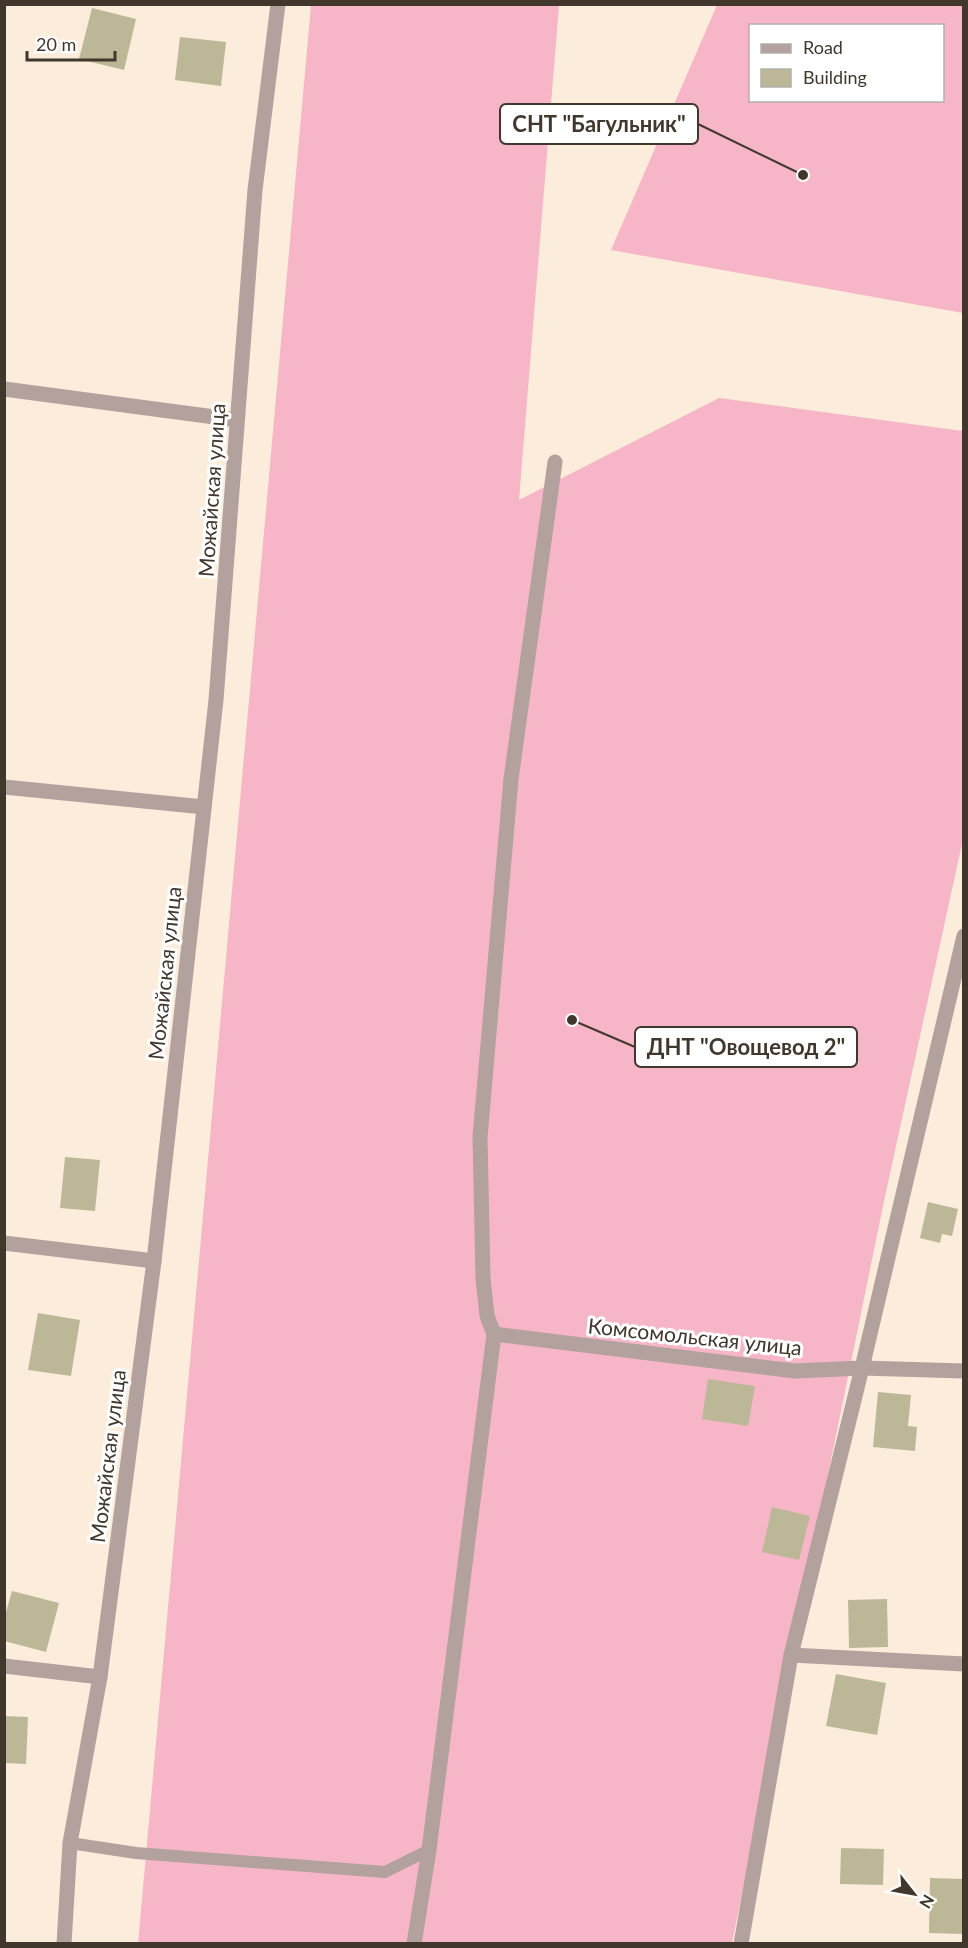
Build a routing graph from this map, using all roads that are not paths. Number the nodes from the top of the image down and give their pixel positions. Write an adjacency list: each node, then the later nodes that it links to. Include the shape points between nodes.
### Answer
1 (278, 4): 3 (street, Можайская улица, via 255,190)
2 (4, 389): 3 (street)
3 (237, 420): 6 (street, Можайская улица)
4 (555, 462): 10 (street, via 511,779 480,1137 483,1278 487,1316)
5 (4, 787): 6 (street)
6 (204, 807): 9 (street, Можайская улица)
7 (963, 936): 11 (street)
8 (4, 1243): 9 (street)
9 (154, 1261): 16 (street, Можайская улица)
10 (494, 1334): 11 (street, Комсомольская улица, via 795,1371); 18 (street)
11 (862, 1368): 12 (street, Комсомольская улица); 13 (street)
12 (963, 1371)
13 (791, 1655): 14 (street); 21 (street)
14 (963, 1664)
15 (4, 1666): 16 (street)
16 (100, 1677): 17 (street, Можайская улица)
17 (70, 1843): 18 (lane, via 136,1853 385,1872); 19 (street, Можайская улица)
18 (429, 1850): 20 (street)
19 (64, 1944)
20 (414, 1944)
21 (741, 1944)

